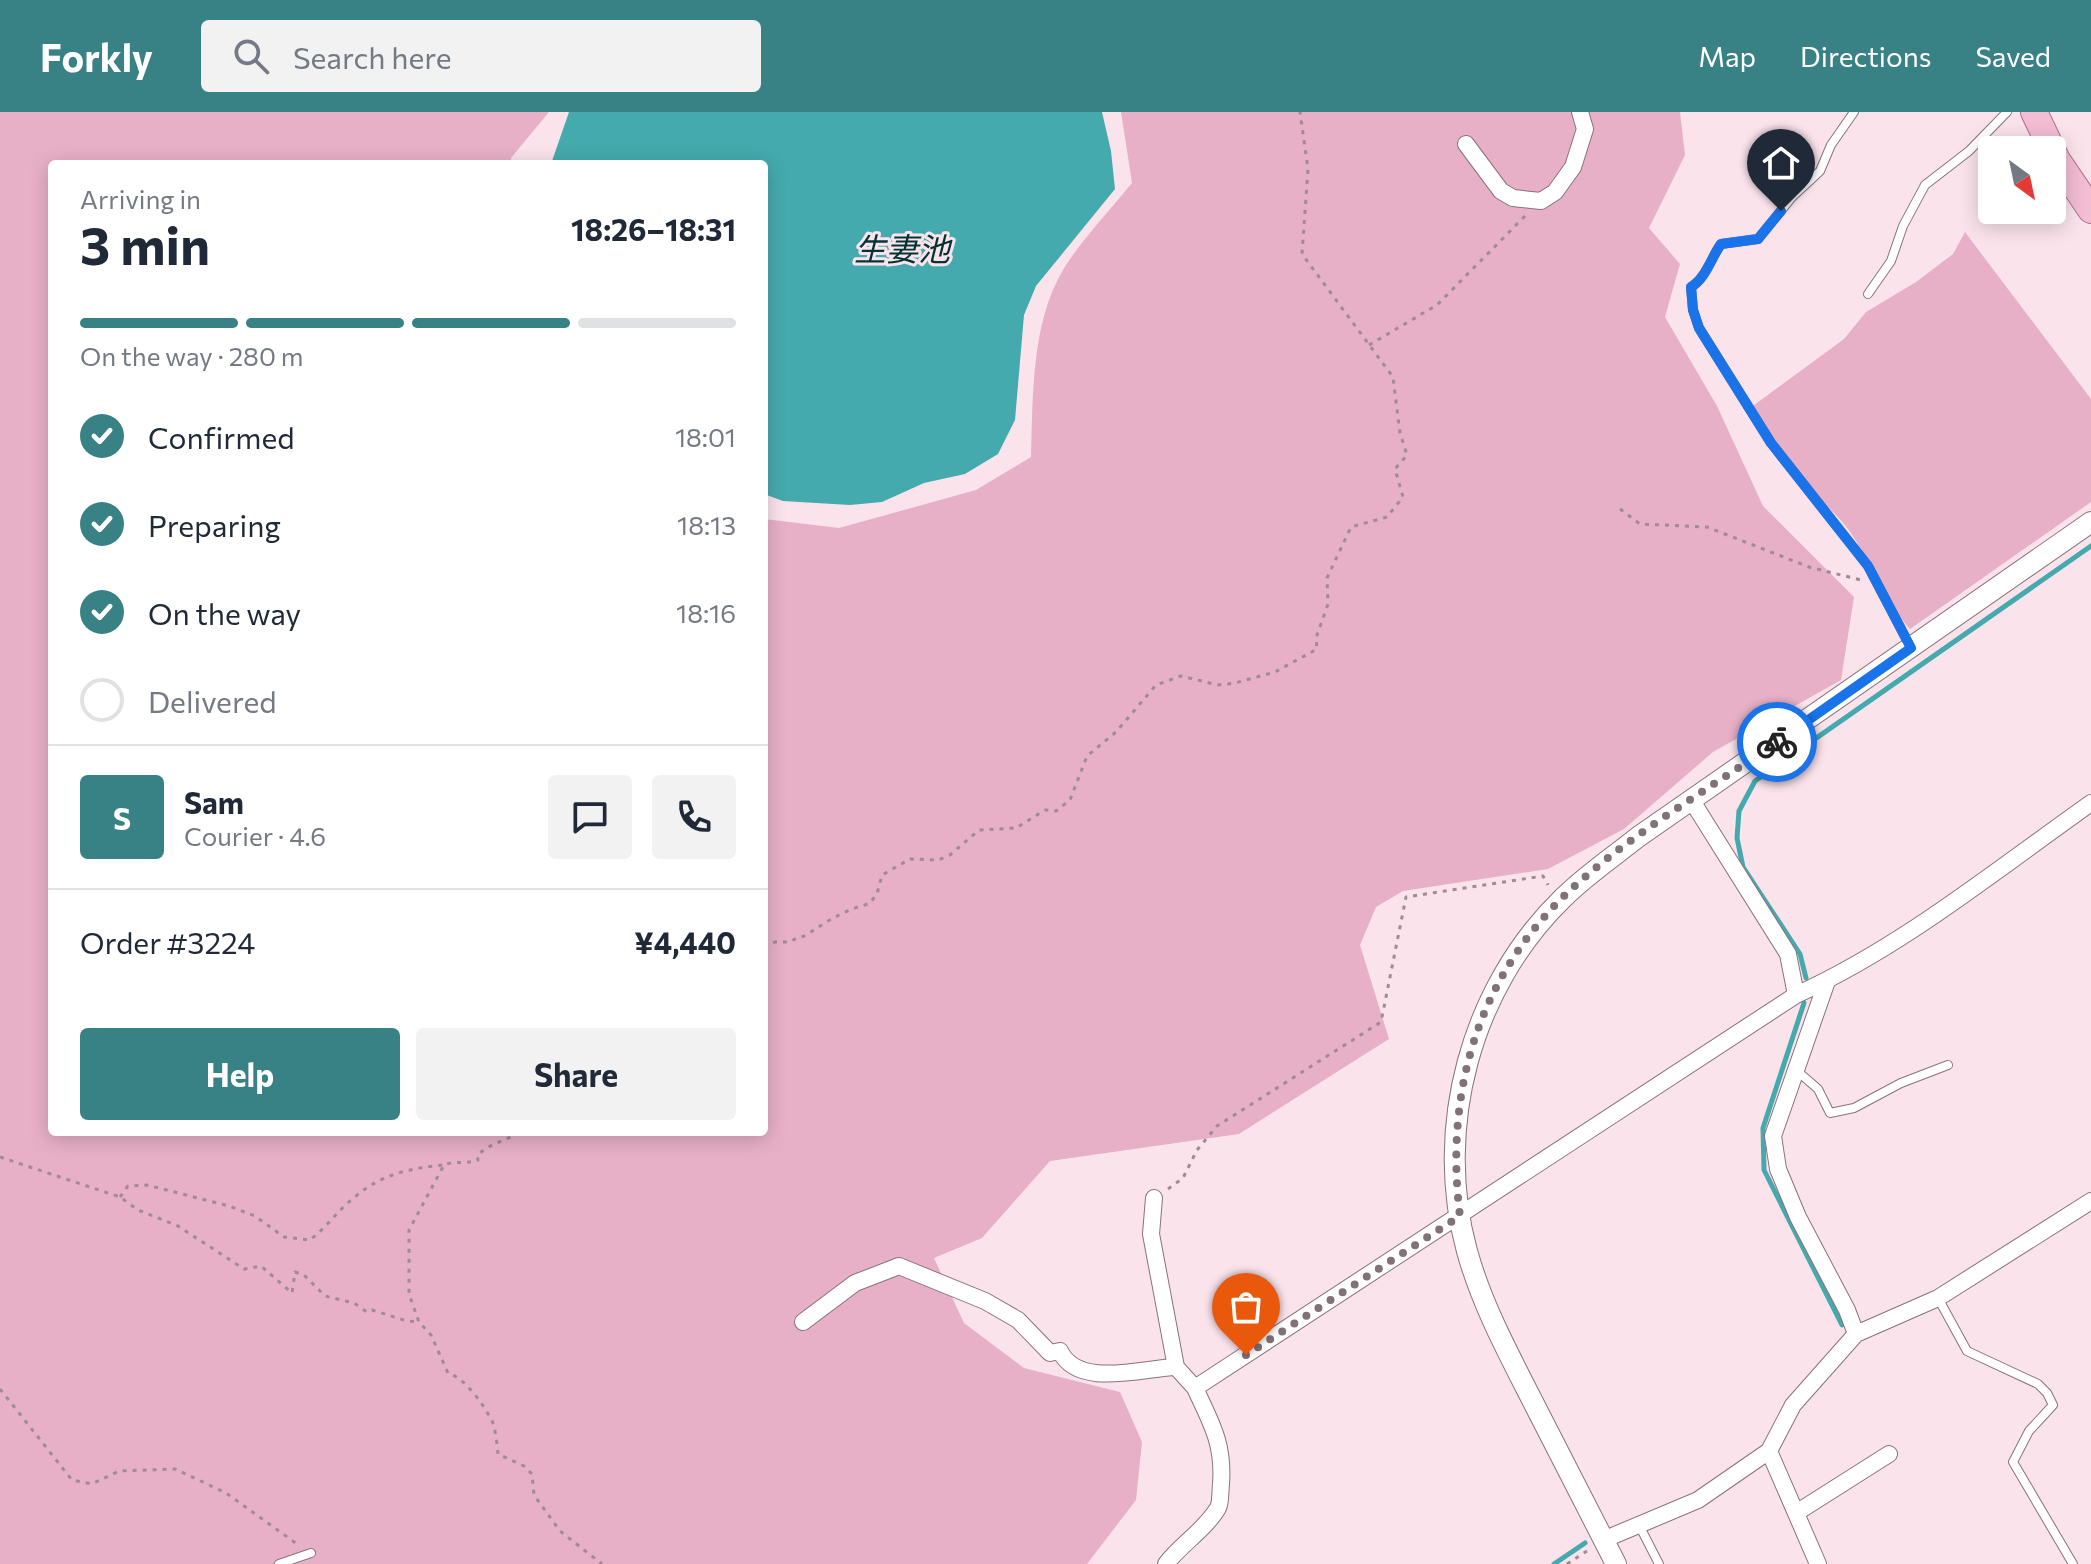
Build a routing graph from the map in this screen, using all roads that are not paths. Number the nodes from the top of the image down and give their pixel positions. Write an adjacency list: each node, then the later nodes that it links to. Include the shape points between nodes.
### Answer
1 (1580, 112): 5 (street, via 1585,129 1573,167 1555,192 1541,201 1501,191)
2 (1854, 112): 9 (lane, via 1820,171 1758,239 1721,244 1701,281 1691,287 1693,310 1771,443 1868,566)
3 (2007, 112): 7 (lane, via 1925,185 1891,261)
4 (2034, 112): 6 (main road, via 2057,160)
5 (1466, 144)
6 (2091, 210)
7 (1868, 294)
8 (2091, 522): 9 (street)
9 (1911, 648): 10 (street)
10 (1692, 801): 13 (street, via 1788,954); 18 (street, via 1562,899 1524,943 1493,992 1474,1040 1458,1113 1455,1167)
11 (2091, 803): 12 (street, via 1918,925)
12 (1827, 981): 13 (street); 15 (street)
13 (1796, 995): 18 (street)
14 (1948, 1065): 15 (lane, via 1854,1108 1830,1113 1818,1089)
15 (1795, 1070): 21 (street, via 1773,1136 1778,1169)
16 (1154, 1198): 22 (street, via 1151,1234)
17 (2091, 1201): 19 (street)
18 (1460, 1216): 23 (street); 28 (street, via 1495,1327)
19 (1938, 1298): 21 (street); 35 (lane, via 1967,1351 2047,1393 2053,1405 2029,1431 2013,1462)
20 (803, 1322): 22 (street, via 855,1283 899,1266 985,1301 1018,1320 1050,1353 1057,1344 1064,1360 1085,1372)
21 (1856, 1334): 24 (street, via 1793,1405)
22 (1176, 1367): 23 (street)
23 (1195, 1388): 31 (street, via 1220,1443 1220,1506)
24 (1769, 1451): 26 (street); 27 (street, via 1698,1500)
25 (1889, 1454): 26 (street)
26 (1796, 1513): 34 (street)
27 (1639, 1524): 28 (street); 33 (lane)
28 (1603, 1540): 32 (street)
29 (311, 1553): 30 (lane)
30 (279, 1564)
31 (1166, 1564)
32 (1616, 1564)
33 (1659, 1564)
34 (1818, 1564)
35 (2073, 1564)

